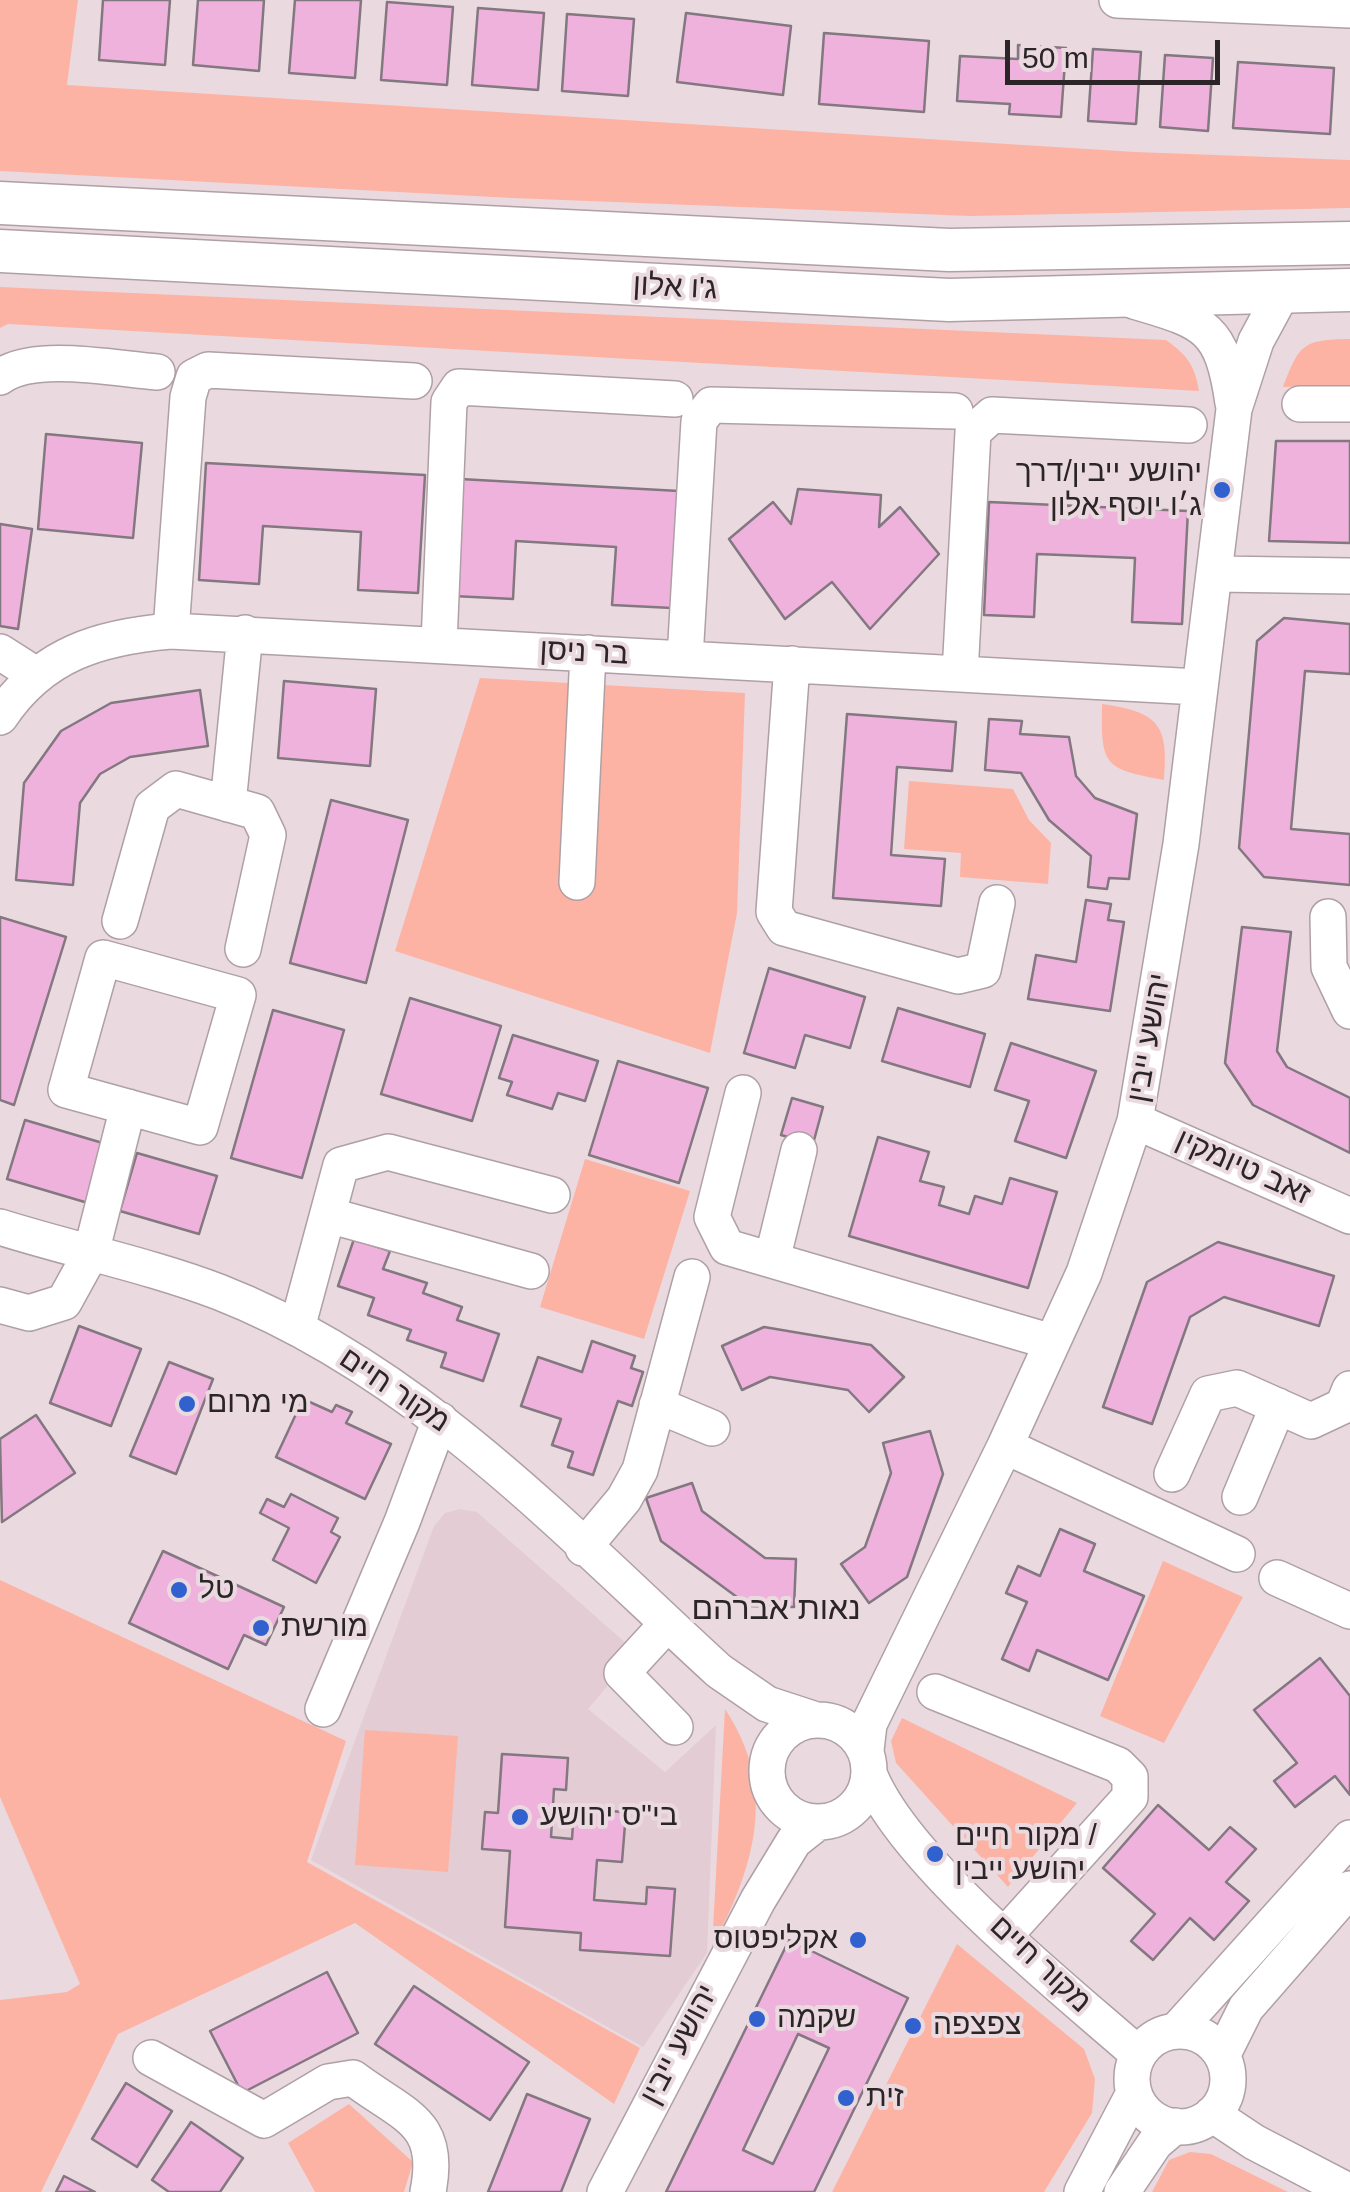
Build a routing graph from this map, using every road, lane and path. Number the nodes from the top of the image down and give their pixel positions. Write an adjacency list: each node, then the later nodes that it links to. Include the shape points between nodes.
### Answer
1 (1117, 0): 2 (street)
2 (1350, 10)
3 (0, 203): 4 (main road, ג'ו אלון, via 949,250)
4 (1350, 242)
5 (0, 251): 7 (main road, ג'ו אלון, via 780,294)
6 (1326, 292): 7 (main road, ג'ו אלון); 14 (street, יהושע ייבין, via 1256,341)
7 (1118, 296): 14 (street, יהושע ייבין, via 1204,328 1222,349)
8 (157, 372): 9 (street, via 40,364)
9 (0, 377)
10 (414, 381): 19 (street, via 208,370 194,377)
11 (675, 399): 21 (street, via 459,388 450,402)
12 (1300, 404): 13 (street)
13 (1350, 404)
14 (1234, 408): 17 (street, יהושע ייבין)
15 (955, 411): 24 (street, via 711,405 699,421)
16 (1189, 425): 27 (street, via 992,416 972,432)
17 (1218, 574): 18 (street); 28 (street, יהושע ייבין)
18 (1350, 576)
19 (172, 631): 20 (street, בר ניסן); 26 (street, בר ניסן, via 96,640)
20 (245, 633): 21 (street, בר ניסן); 30 (street)
21 (439, 644): 23 (street, בר ניסן)
22 (0, 652): 26 (street)
23 (588, 653): 24 (street, בר ניסן); 31 (street)
24 (684, 658): 25 (street, בר ניסן)
25 (792, 664): 27 (street, בר ניסן); 32 (street, via 774,912 784,928 958,976 983,970)
26 (36, 674): 29 (street, בר ניסן)
27 (960, 674): 28 (street, בר ניסן)
28 (1198, 688): 39 (street, יהושע ייבין, via 1182,844)
29 (0, 718)
30 (228, 804): 34 (street, via 176,790 152,808); 35 (street, via 257,812 268,835)
31 (577, 882)
32 (998, 903)
33 (1328, 916): 36 (street, via 1328,967)
34 (120, 920)
35 (243, 948)
36 (1350, 1010)
37 (743, 1093): 46 (street, via 712,1217 728,1247)
38 (128, 1107): 38 (street, via 200,1127 238,995 103,958 66,1090); 45 (street)
39 (1135, 1120): 43 (street, זאב טיומקין); 51 (street, יהושע ייבין, via 1084,1273)
40 (799, 1150): 46 (street)
41 (552, 1195): 42 (street, via 388,1152 341,1165)
42 (328, 1215): 47 (street); 50 (street)
43 (1350, 1216)
44 (0, 1227): 45 (street, מקור חיים)
45 (91, 1253): 49 (street, via 64,1302 29,1313); 50 (street, מקור חיים, via 220,1292)
46 (772, 1260): 51 (street)
47 (530, 1271)
48 (692, 1277): 53 (street)
49 (0, 1305)
50 (298, 1328): 55 (street, מקור חיים)
51 (1052, 1342): 57 (street, יהושע ייבין)
52 (1346, 1398): 54 (street, via 1310,1421)
53 (658, 1405): 56 (street); 60 (street, via 640,1470)
54 (1278, 1406): 58 (street, via 1237,1388 1208,1394); 59 (street)
55 (440, 1420): 60 (street, מקור חיים); 68 (street)
56 (712, 1428)
57 (1005, 1446): 61 (street); 65 (street, יהושע ייבין)
58 (1172, 1474)
59 (1240, 1497)
60 (584, 1548): 64 (street, מקור חיים)
61 (1238, 1554)
62 (1277, 1578): 63 (street)
63 (1350, 1611)
64 (667, 1624): 66 (street, מקור חיים); 70 (street, via 622,1673)
65 (914, 1624): 69 (street, יהושע ייבין, via 852,1709); 71 (street, יהושע ייבין, via 869,1724)
66 (719, 1671): 69 (street, מקור חיים, via 767,1704); 72 (street, מקור חיים, via 756,1727)
67 (934, 1692): 78 (street, via 1118,1766 1130,1778 1130,1797)
68 (323, 1709)
69 (825, 1721): 71 (street, via 850,1730); 72 (street, via 783,1734 769,1757)
70 (675, 1727)
71 (868, 1763): 73 (street, via 860,1801); 75 (street, מקור חיים, via 890,1815)
72 (769, 1783): 73 (street, via 792,1815); 77 (street, יהושע ייבין, via 771,1830)
73 (826, 1821): 75 (street, מקור חיים, via 884,1831); 77 (street, יהושע ייבין, via 794,1841)
74 (1350, 1838): 79 (street)
75 (943, 1875): 78 (street, מקור חיים)
76 (1350, 1889): 81 (street, via 1246,2008)
77 (758, 1900): 87 (street, יהושע ייבין)
78 (1006, 1934): 80 (street, מקור חיים)
79 (1176, 2031): 80 (street, via 1154,2038); 81 (street, via 1202,2037)
80 (1138, 2054): 83 (street)
81 (1222, 2056): 84 (street, via 1228,2086)
82 (151, 2058): 86 (street, via 264,2120 328,2082 353,2078 428,2134 434,2158)
83 (1134, 2093): 85 (street, via 1149,2116); 88 (street)
84 (1212, 2114): 85 (street); 90 (street)
85 (1175, 2126): 89 (street, via 1146,2154)
86 (428, 2192)
87 (605, 2192)
88 (1082, 2192)
89 (1122, 2192)
90 (1350, 2192)

